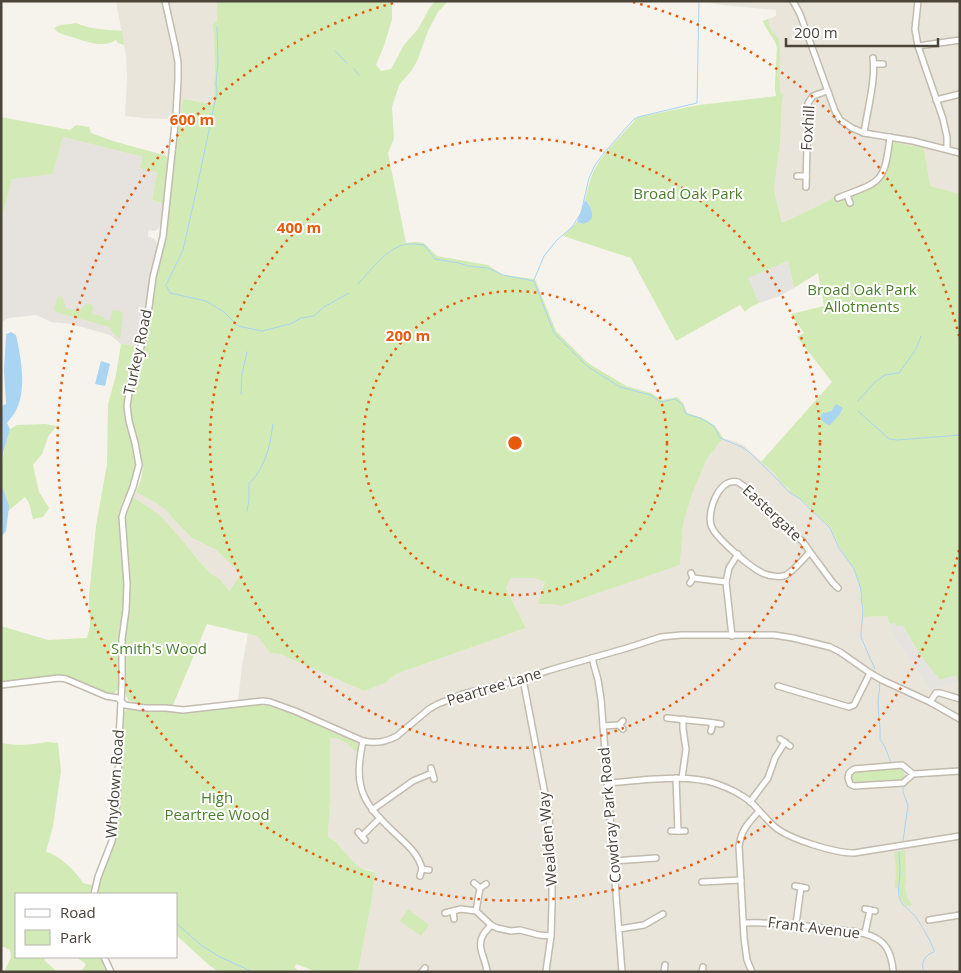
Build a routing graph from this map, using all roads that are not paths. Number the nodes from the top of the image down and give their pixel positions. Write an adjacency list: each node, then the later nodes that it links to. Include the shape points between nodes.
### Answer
1 (166, 1): 34 (street, Turkey Road, via 178,78 176,115 163,237 127,406 139,465 122,517 127,584)
2 (793, 1): 7 (street)
3 (918, 1): 5 (street, via 915,29)
4 (960, 40): 5 (street)
5 (918, 46): 9 (street)
6 (883, 64): 10 (street, via 874,61)
7 (827, 91): 10 (street, via 840,120); 15 (street, Foxhill, via 813,96 808,103)
8 (960, 94): 9 (street)
9 (936, 100): 12 (street, via 948,137)
10 (864, 133): 11 (street)
11 (890, 137): 12 (street); 17 (street, via 886,163 879,179)
12 (947, 149): 13 (street)
13 (960, 153)
14 (797, 176): 15 (street)
15 (806, 176): 16 (street, Foxhill)
16 (806, 187)
17 (847, 195): 18 (street); 19 (street)
18 (838, 198)
19 (850, 203)
20 (810, 552): 21 (street, Eastergate, via 788,574 780,576 765,574); 21 (street, Eastergate, via 745,486 732,482 720,490 711,509 710,523 715,534); 24 (street, Eastergate)
21 (738, 554): 23 (street, via 729,568)
22 (692, 578): 23 (street)
23 (726, 582): 27 (street)
24 (833, 583): 25 (street); 26 (street, Eastergate)
25 (828, 588)
26 (838, 588)
27 (732, 636): 28 (street, Peartree Lane, via 661,637); 29 (street, Peartree Lane, via 774,635 830,647)
28 (592, 658): 30 (street, Peartree Lane); 42 (street, Cowdray Park Road, via 598,680)
29 (870, 673): 32 (street, via 854,704 849,707); 35 (street, Peartree Lane)
30 (523, 679): 44 (street, Peartree Lane, via 463,694 438,704 392,739 377,743); 90 (street, Wealden Way, via 549,815)
31 (1, 685): 34 (street, Peartree Lane, via 59,678)
32 (778, 686)
33 (960, 699): 35 (street, via 936,693)
34 (121, 701): 44 (street, Peartree Lane, via 125,705 145,708 183,710 270,702); 74 (street, Whydown Road, via 120,756 112,841)
35 (930, 702): 38 (street, Peartree Lane)
36 (667, 718): 37 (street)
37 (683, 719): 39 (street); 50 (street, via 686,749)
38 (960, 719)
39 (713, 722): 40 (street); 43 (street)
40 (721, 724)
41 (622, 725): 42 (street)
42 (602, 726): 51 (street, Cowdray Park Road)
43 (712, 731)
44 (363, 741): 53 (street, via 359,758 360,787)
45 (785, 742): 52 (street, via 768,778)
46 (960, 771): 48 (street)
47 (432, 774): 53 (street, via 413,781)
48 (912, 774): 48 (street, via 902,765 854,769 848,772 848,778 854,786 903,783)
49 (676, 778): 50 (street); 51 (street); 57 (street)
50 (682, 778): 52 (street, via 717,784)
51 (607, 783): 63 (street, Cowdray Park Road)
52 (750, 802): 54 (street)
53 (372, 810): 55 (street)
54 (760, 811): 60 (street, via 785,834 846,853); 68 (street, via 741,836)
55 (380, 818): 59 (street); 65 (street, via 412,848)
56 (671, 831): 57 (street)
57 (678, 831): 58 (street)
58 (685, 831)
59 (361, 836)
60 (960, 836)
61 (649, 858): 62 (street); 63 (street); 64 (street)
62 (656, 858)
63 (613, 861): 88 (street, Cowdray Park Road)
64 (649, 866)
65 (422, 869): 66 (street); 67 (street)
66 (429, 870)
67 (420, 876)
68 (741, 880): 69 (street, via 709,885); 85 (street)
69 (702, 882)
70 (474, 883): 73 (street)
71 (486, 884): 73 (street)
72 (800, 887): 86 (street)
73 (480, 888): 77 (street)
74 (94, 893)
75 (870, 910): 89 (street)
76 (453, 911): 77 (street); 79 (street); 83 (street)
77 (476, 911): 87 (street)
78 (654, 912): 82 (street)
79 (445, 913)
80 (663, 914): 82 (street)
81 (960, 915): 84 (street)
82 (657, 918): 88 (street, via 635,928)
83 (454, 919)
84 (929, 920)
85 (744, 923): 86 (street, Frant Avenue); 100 (street, via 747,960)
86 (796, 924): 89 (street, Frant Avenue)
87 (491, 925): 90 (street, via 504,930); 96 (street, via 480,942)
88 (619, 929): 99 (street, Cowdray Park Road)
89 (864, 933): 93 (street, Frant Avenue, via 888,949)
90 (551, 936): 98 (street, Wealden Way)
91 (104, 958): 95 (street)
92 (665, 965): 94 (street)
93 (893, 970)
94 (660, 971)
95 (111, 972)
96 (487, 972)
97 (542, 972): 98 (street, Wealden Way)
98 (546, 972)
99 (622, 972)
100 (752, 972)

